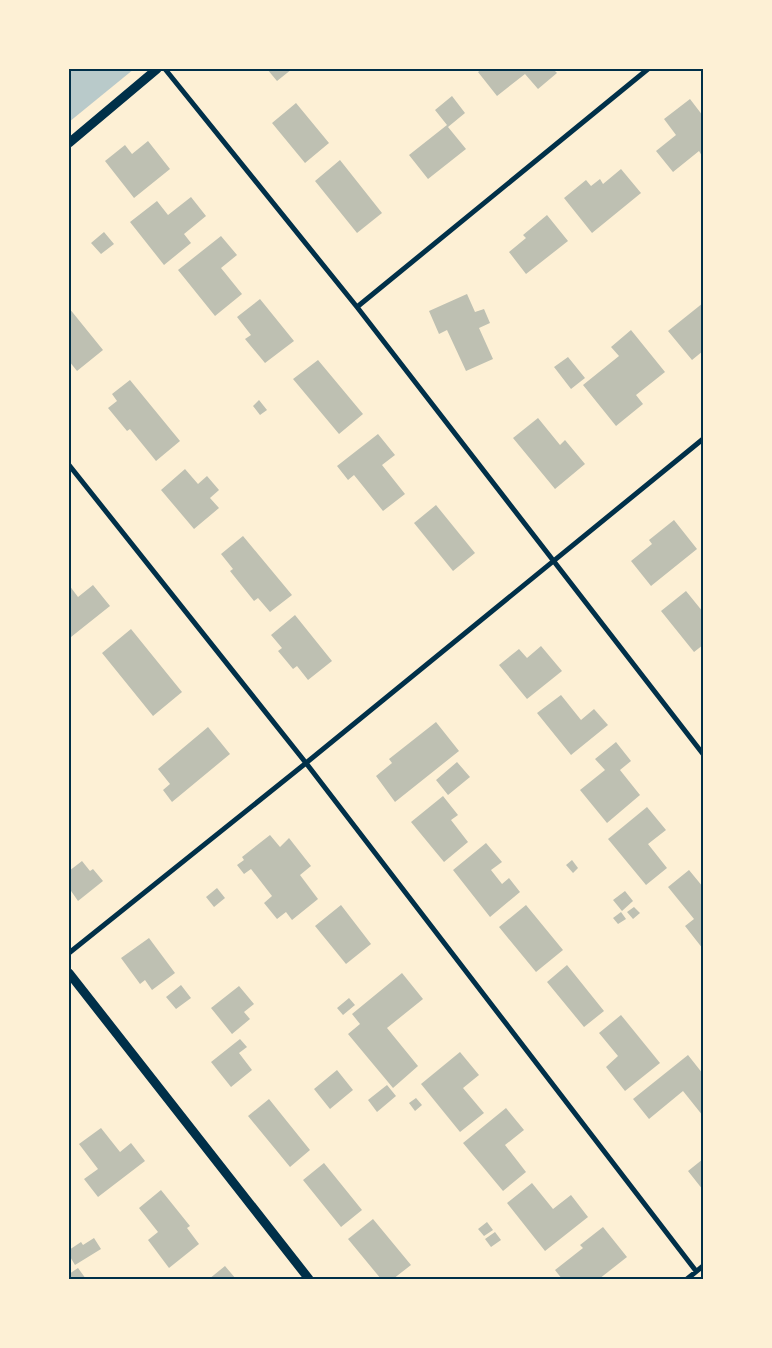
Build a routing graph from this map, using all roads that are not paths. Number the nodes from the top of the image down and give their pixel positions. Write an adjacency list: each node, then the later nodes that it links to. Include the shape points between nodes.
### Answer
1 (157, 69): 4 (street)
2 (165, 69): 5 (street)
3 (648, 69): 5 (street)
4 (69, 143)
5 (357, 307): 8 (street)
6 (703, 439): 8 (street)
7 (69, 465): 10 (street)
8 (553, 560): 9 (street); 10 (street)
9 (703, 754)
10 (306, 763): 11 (street); 14 (street)
11 (69, 953)
12 (69, 974): 15 (street)
13 (703, 1266): 14 (street)
14 (696, 1271): 16 (street)
15 (308, 1279)
16 (687, 1279)

